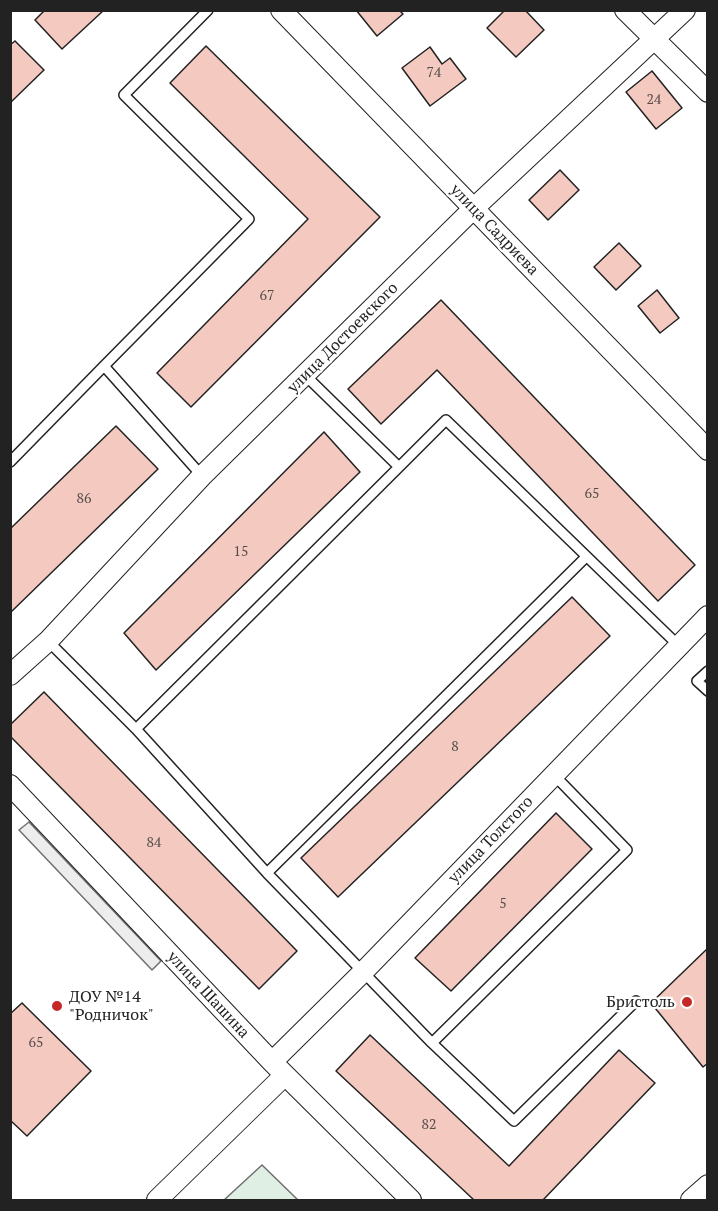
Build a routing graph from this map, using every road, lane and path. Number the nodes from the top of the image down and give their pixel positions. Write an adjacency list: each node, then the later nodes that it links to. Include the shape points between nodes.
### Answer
1 (208, 10): 8 (lane, via 124,95 249,219)
2 (281, 10): 7 (street, улица Садриева)
3 (625, 10): 5 (street)
4 (685, 10): 5 (street, улица Достоевского)
5 (654, 40): 6 (street); 7 (street, улица Достоевского)
6 (708, 92)
7 (473, 208): 9 (street, улица Достоевского); 10 (street, улица Садриева)
8 (104, 366): 11 (lane); 13 (lane)
9 (305, 375): 12 (lane); 13 (street, улица Достоевского)
10 (708, 450)
11 (10, 462)
12 (399, 467): 14 (lane, via 446,420); 21 (lane)
13 (202, 476): 16 (street, улица Достоевского)
14 (586, 557): 17 (lane); 24 (lane)
15 (708, 616): 17 (street, улица Толстого)
16 (48, 641): 19 (street, улица Достоевского); 21 (lane)
17 (678, 645): 22 (street, улица Толстого)
18 (708, 671): 20 (lane, via 698,681)
19 (10, 675)
20 (708, 691)
21 (136, 729): 24 (lane)
22 (554, 775): 25 (street, улица Толстого); 27 (lane, via 627,850)
23 (10, 785): 28 (street, улица Шашина)
24 (267, 873): 25 (lane)
25 (363, 972): 27 (lane); 28 (street, улица Толстого)
26 (636, 1001): 27 (lane, via 514,1121)
27 (432, 1043)
28 (278, 1069): 30 (street, улица Толстого); 31 (street, улица Шашина)
29 (708, 1185): 32 (street)
30 (158, 1200)
31 (411, 1200)
32 (692, 1200)

